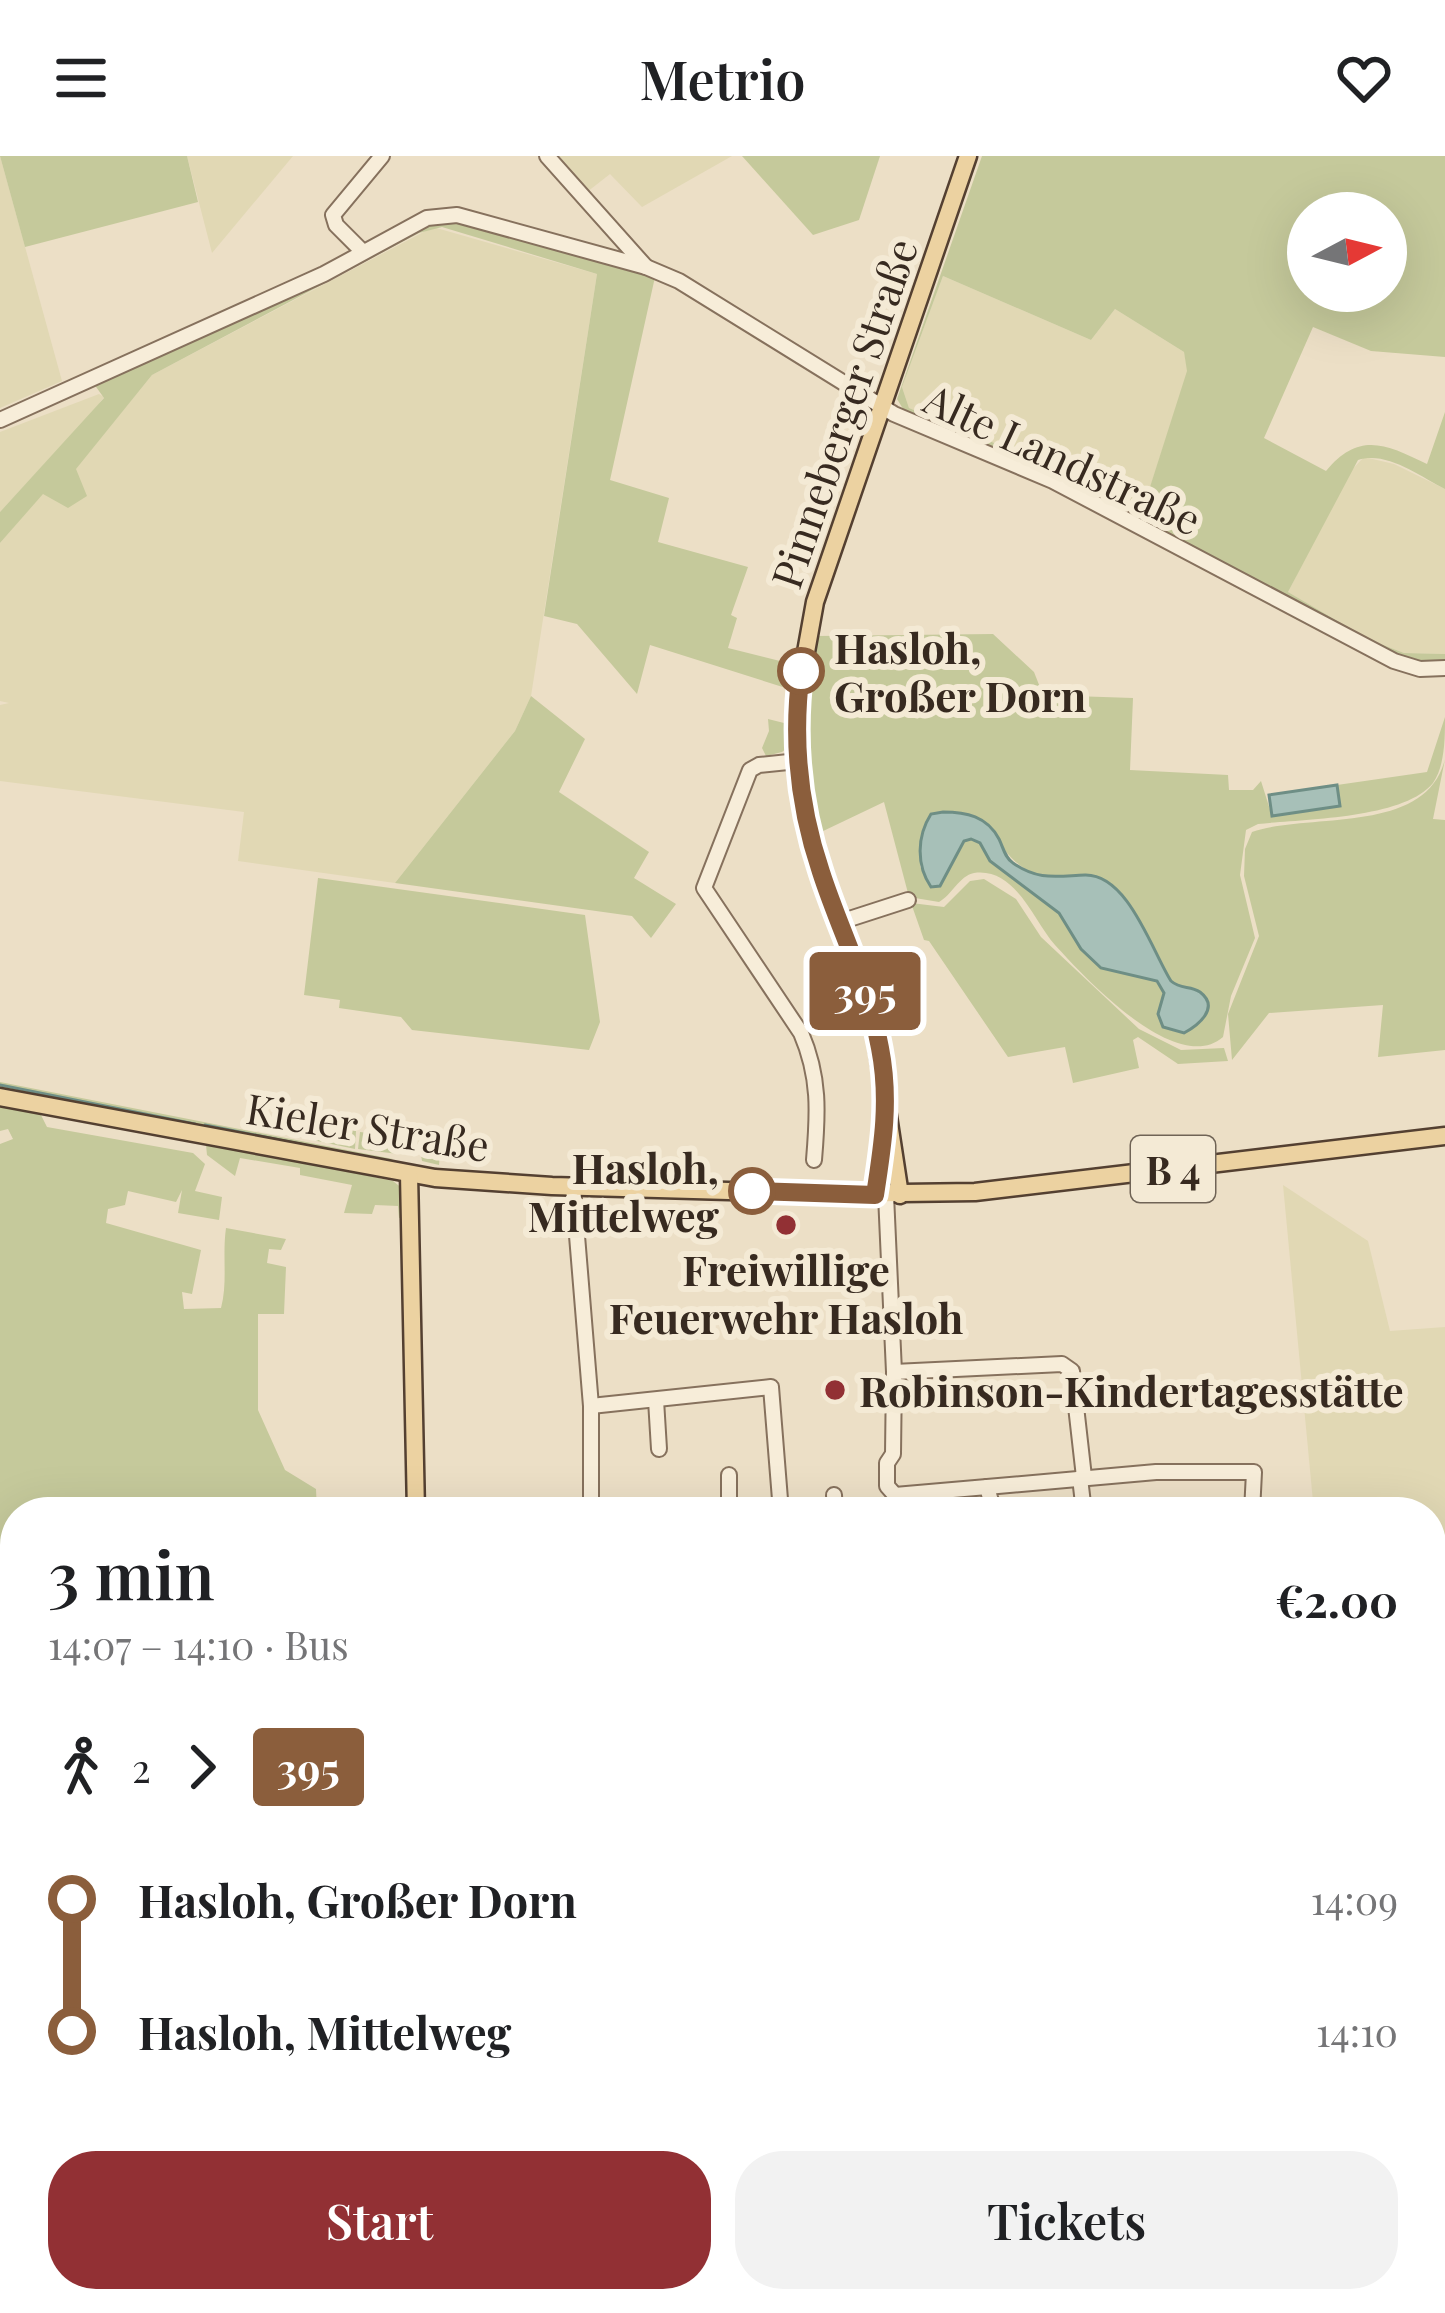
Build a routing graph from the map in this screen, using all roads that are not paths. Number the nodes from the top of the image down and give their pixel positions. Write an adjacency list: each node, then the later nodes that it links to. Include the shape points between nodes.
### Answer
1 (382, 156): 4 (street, via 332,215)
2 (547, 156): 5 (street)
3 (968, 156): 6 (main road, Pinneberger Straße)
4 (363, 252): 5 (street, Alte Landstraße, via 427,218 457,214); 7 (street, Alte Landstraße)
5 (646, 267): 6 (street, Alte Landstraße, via 730,310)
6 (881, 407): 8 (street, Alte Landstraße, via 1053,481 1394,661); 9 (main road, Pinneberger Straße, via 815,602 797,702)
7 (0, 420)
8 (1445, 668)
9 (798, 761): 11 (main road, Pinneberger Straße, via 814,849); 14 (street, via 750,770 704,888 809,1052 819,1096)
10 (908, 900): 11 (street)
11 (840, 922): 17 (main road, Pinneberger Straße, via 880,1048)
12 (0, 1097): 15 (main road, Kieler Straße / B 4)
13 (1445, 1136): 17 (main road, Kieler Straße / B 4, via 975,1192)
14 (814, 1160)
15 (409, 1174): 16 (main road, Kieler Straße / B 4); 26 (main road)
16 (573, 1186): 17 (main road, Kieler Straße / B 4); 20 (street)
17 (887, 1195): 18 (street)
18 (894, 1372): 23 (street, via 1062,1364 1072,1371); 25 (street, via 887,1486)
19 (656, 1400): 20 (street); 21 (street); 29 (street, via 771,1387)
20 (590, 1406): 27 (street)
21 (659, 1449)
22 (729, 1475): 28 (street)
23 (1082, 1478): 24 (street); 31 (street); 32 (street, via 1254,1472)
24 (987, 1486): 25 (street); 30 (street)
25 (895, 1495)
26 (416, 1497)
27 (591, 1497)
28 (729, 1497)
29 (780, 1497)
30 (990, 1497)
31 (1083, 1497)
32 (1253, 1497)

